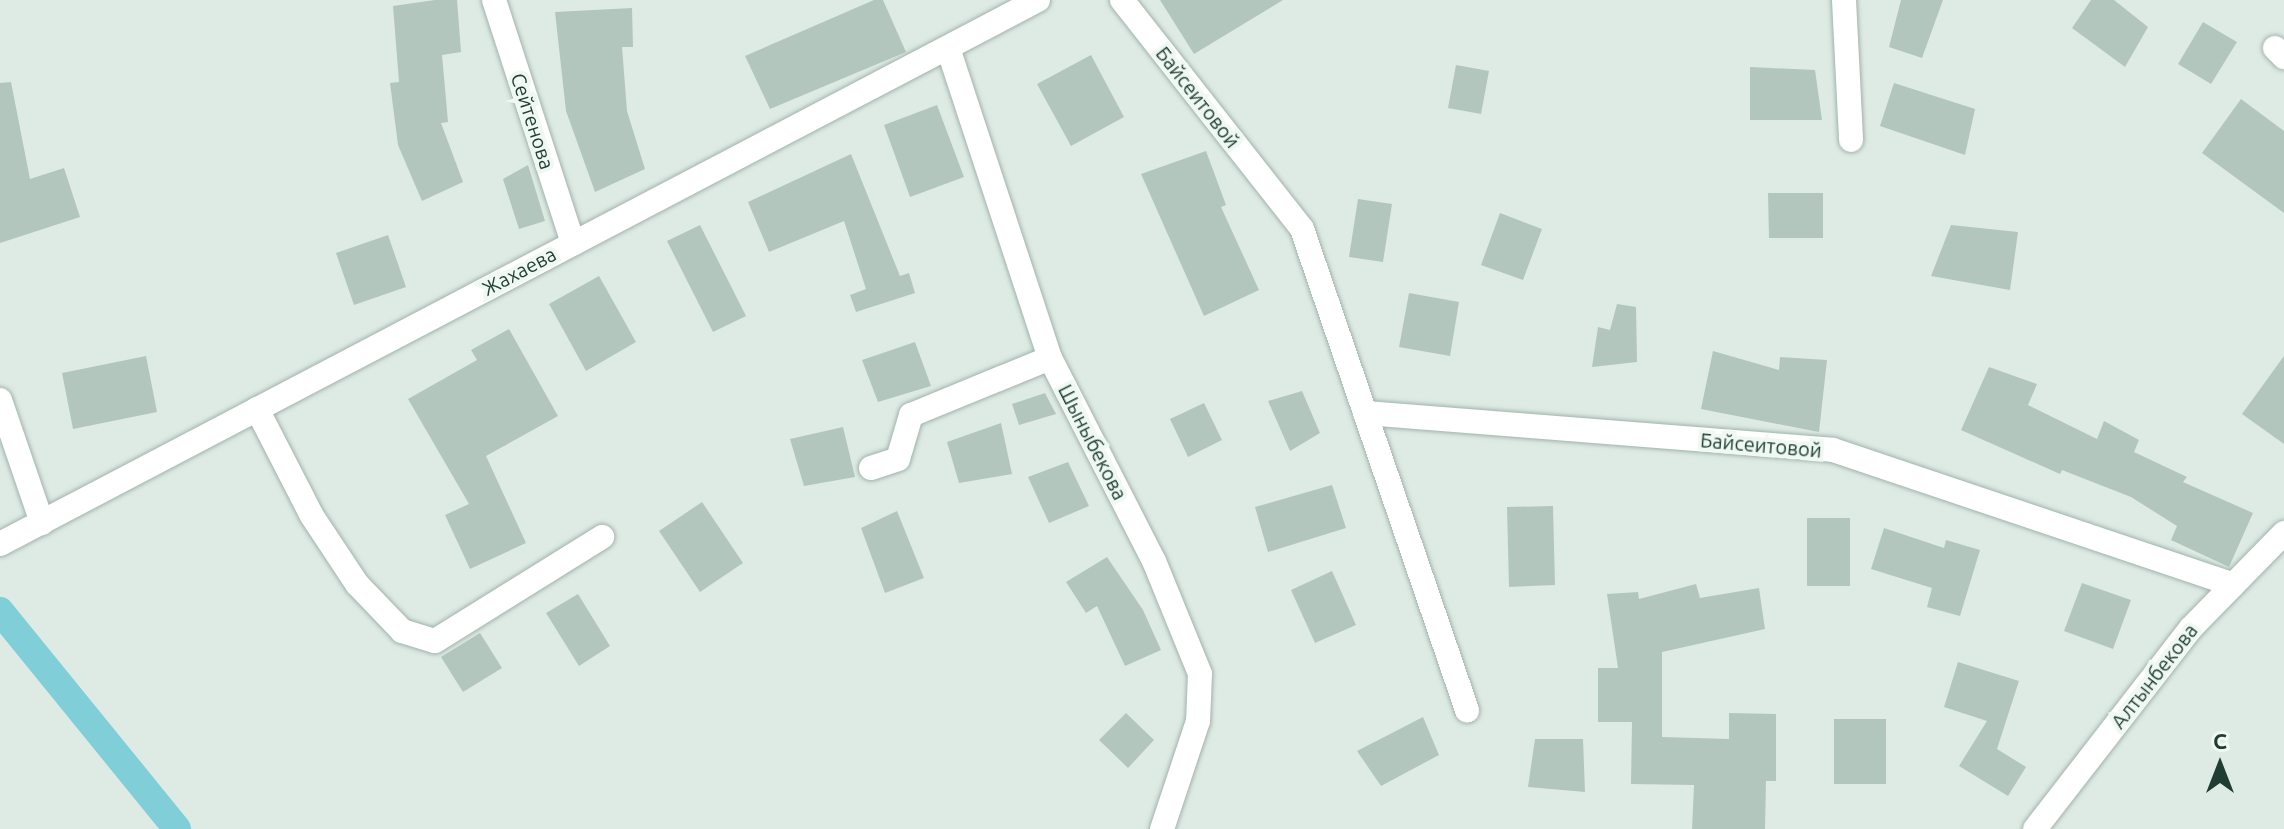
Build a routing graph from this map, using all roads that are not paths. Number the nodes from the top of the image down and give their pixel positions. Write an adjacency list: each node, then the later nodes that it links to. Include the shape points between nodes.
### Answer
1 (494, 0): 8 (street, Сейтенова)
2 (1038, 0): 5 (street, Жахаева)
3 (1122, 0): 12 (street, Байсеитовой, via 1302,229)
4 (1844, 0): 7 (street)
5 (1012, 5): 6 (street, Жахаева)
6 (949, 51): 8 (street, Жахаева); 9 (street, Шыныбекова)
7 (1851, 140)
8 (573, 243): 11 (street, Жахаева)
9 (1050, 358): 13 (street, via 911,415 898,459); 20 (street, Шыныбекова, via 1154,561 1200,674 1198,721)
10 (0, 400): 14 (street)
11 (257, 409): 14 (street, Жахаева); 16 (street, via 312,516 357,584 402,631 435,641)
12 (1365, 413): 18 (street, Байсеитовой, via 1833,450); 19 (street, Байсеитовой)
13 (871, 468)
14 (36, 527): 17 (street, Жахаева)
15 (2284, 533): 18 (street, Алтынбекова)
16 (602, 537)
17 (0, 544)
18 (2233, 585): 21 (street, Алтынбекова, via 2191,628)
19 (1467, 710)
20 (1162, 829)
21 (2035, 829)

